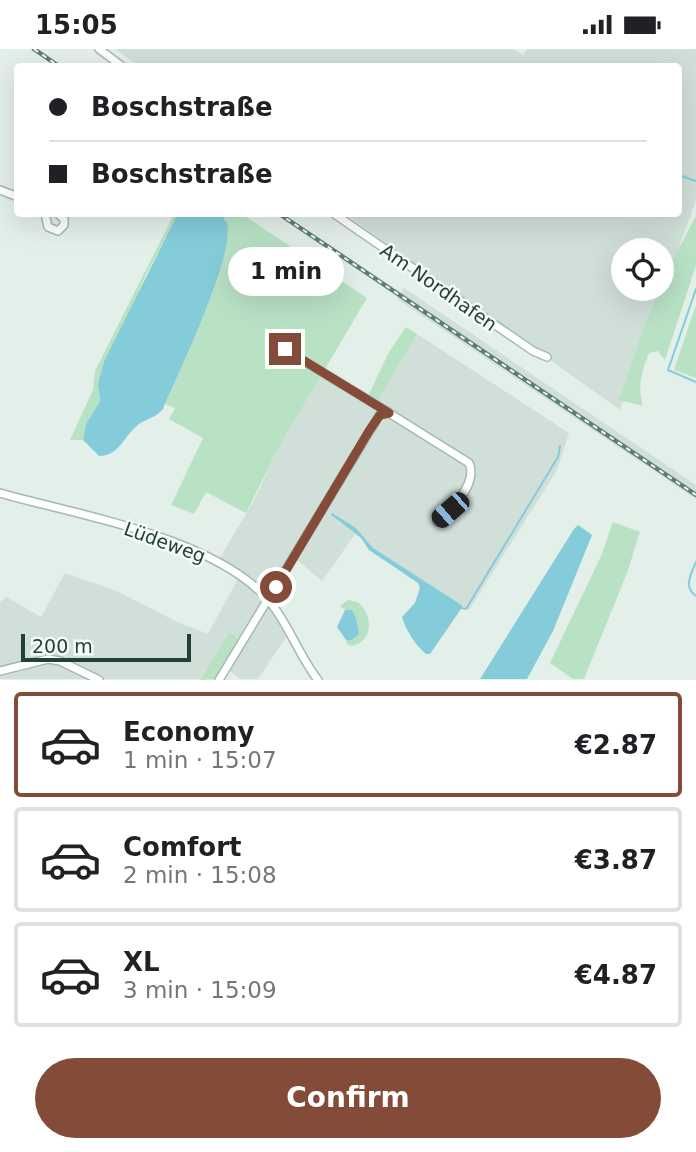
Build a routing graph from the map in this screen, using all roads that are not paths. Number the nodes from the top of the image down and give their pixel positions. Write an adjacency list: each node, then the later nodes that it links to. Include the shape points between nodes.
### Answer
1 (99, 49): 2 (street)
2 (118, 63)
3 (45, 217): 4 (street, via 48,227 58,231 64,225)
4 (62, 217)
5 (339, 217): 7 (street, Am Nordhafen)
6 (285, 349): 8 (street)
7 (547, 357)
8 (389, 413): 10 (street, via 471,467 470,479); 11 (street, via 380,415 366,436)
9 (0, 493): 11 (street, Lüdeweg, via 191,548 229,569)
10 (437, 522)
11 (269, 600): 14 (street); 15 (street, Lüdeweg)
12 (0, 671): 13 (street, via 48,659)
13 (99, 680)
14 (219, 680)
15 (318, 680)

